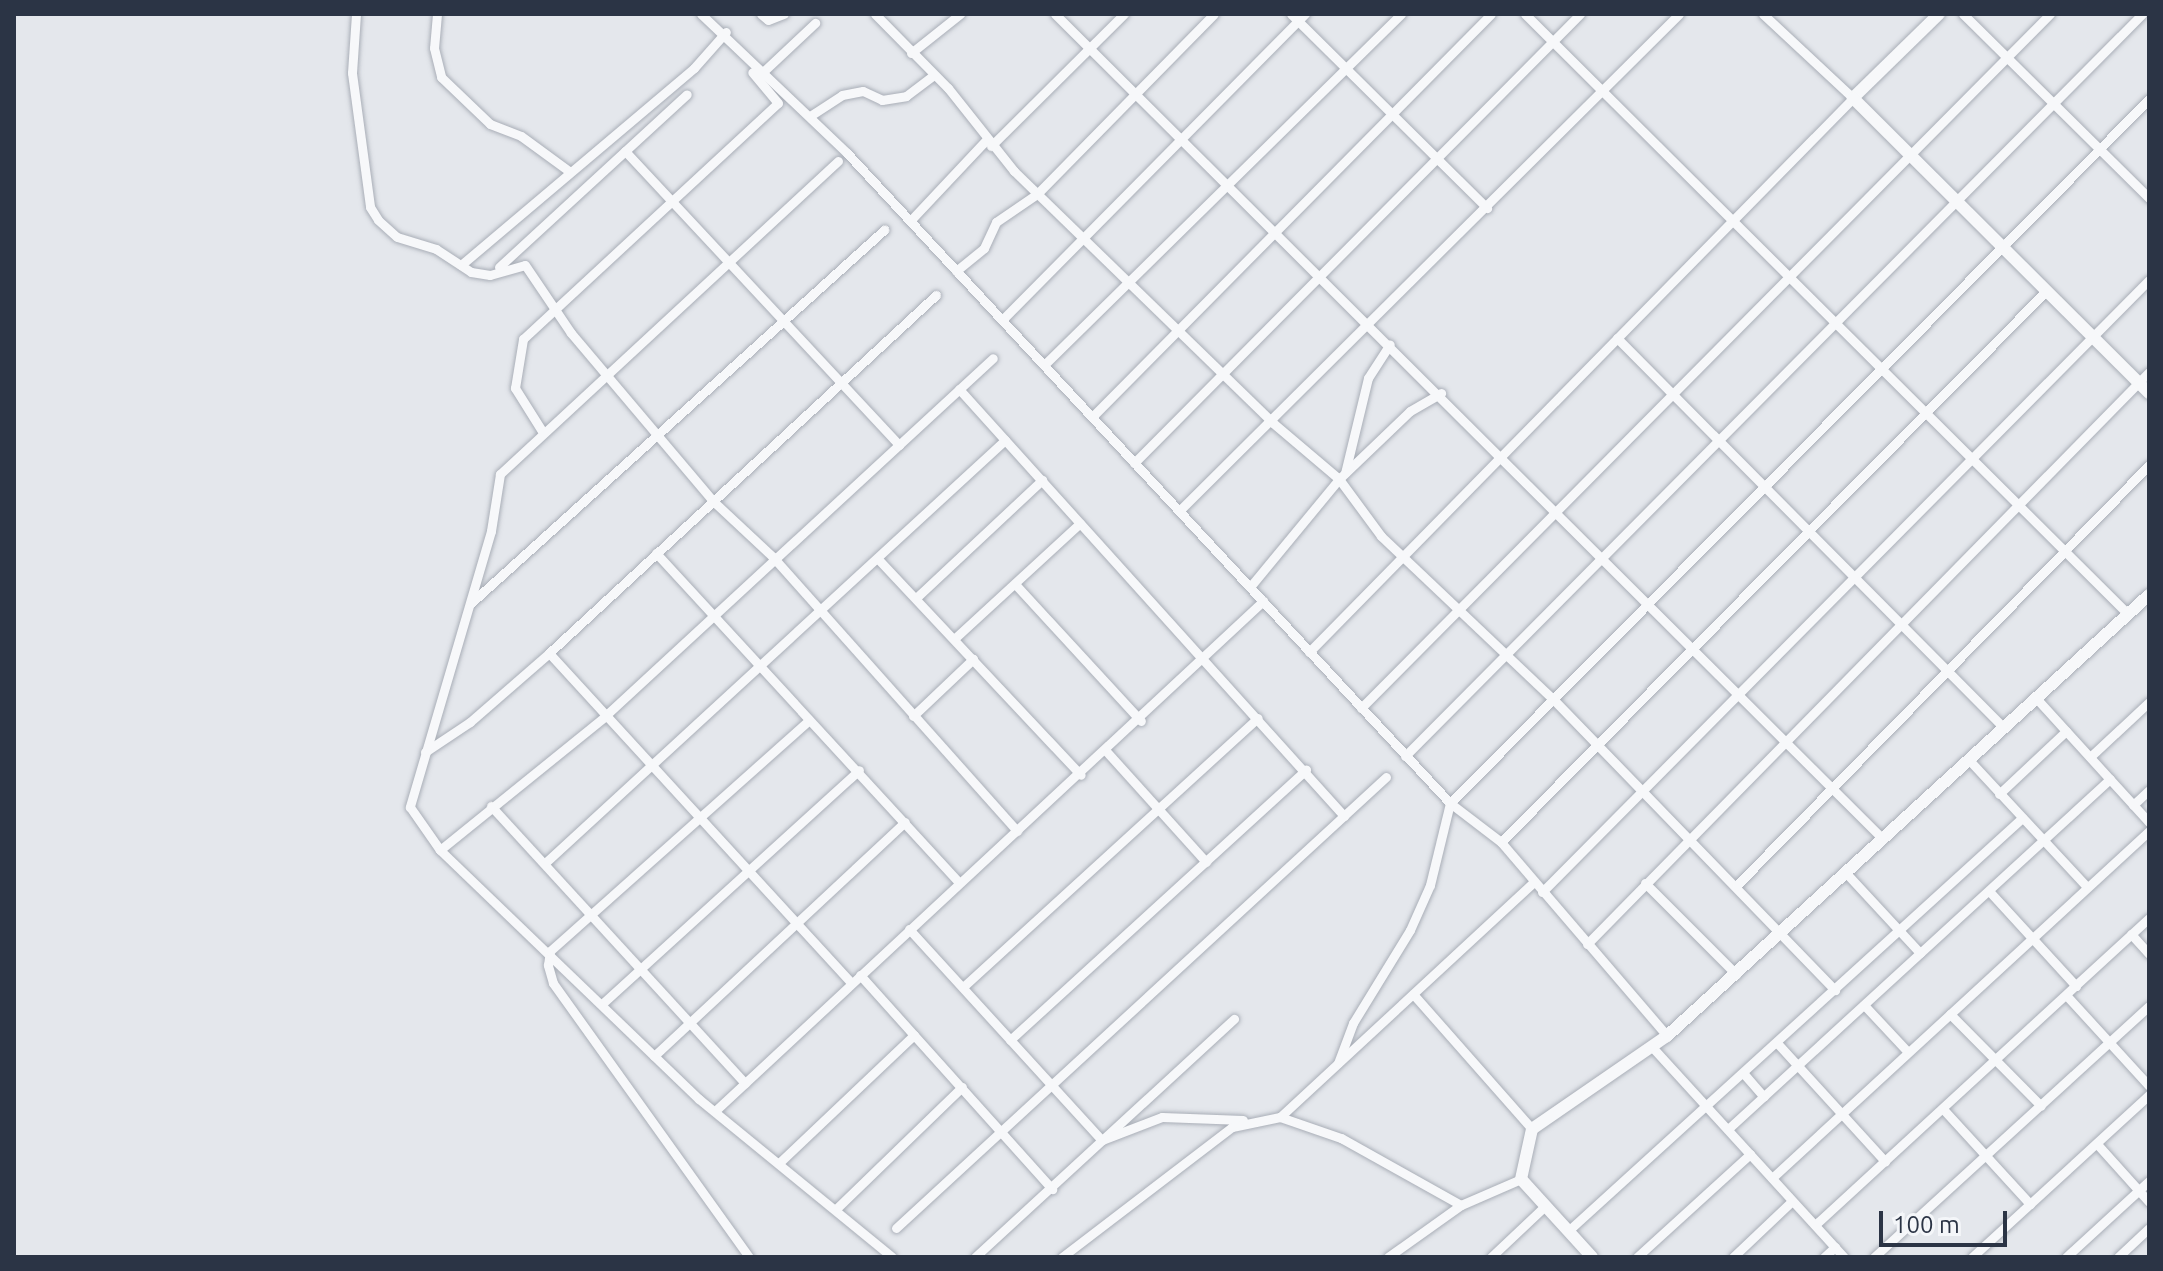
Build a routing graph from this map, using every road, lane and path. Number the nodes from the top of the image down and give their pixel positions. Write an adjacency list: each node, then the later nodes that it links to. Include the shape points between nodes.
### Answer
1 (356, 14): 61 (street, via 352,73 373,214 397,237)
2 (437, 14): 47 (street, via 436,64 448,86 490,124 521,136)
3 (761, 14): 4 (street, via 768,20)
4 (784, 14)
5 (875, 14): 26 (street)
6 (960, 14): 26 (street)
7 (1055, 14): 25 (street)
8 (1124, 14): 25 (street)
9 (1214, 14): 34 (street)
10 (1401, 14): 29 (street)
11 (1491, 14): 38 (street)
12 (1525, 14): 24 (street)
13 (1580, 14): 24 (street)
14 (1679, 14): 32 (street)
15 (1763, 14): 35 (street)
16 (1939, 14): 35 (street)
17 (1963, 14): 27 (street)
18 (2050, 14): 27 (street)
19 (2142, 14): 37 (street)
20 (704, 15): 23 (street)
21 (1298, 16): 29 (street); 40 (street)
22 (815, 23): 28 (street)
23 (726, 32): 28 (street); 47 (street, via 694,68)
24 (1553, 41): 32 (street); 45 (street)
25 (1089, 48): 34 (street); 41 (street)
26 (911, 53): 31 (street)
27 (2008, 58): 37 (street); 44 (street)
28 (765, 70): 39 (street)
29 (1346, 70): 38 (street); 48 (street)
30 (752, 72): 51 (street, via 778,103)
31 (934, 75): 39 (street, via 906,96 882,100 863,91 842,95); 41 (street)
32 (1603, 92): 53 (street); 54 (street)
33 (687, 94): 43 (street)
34 (1135, 94): 40 (street); 49 (street)
35 (1853, 98): 44 (street); 54 (street)
36 (2149, 99): 42 (street)
37 (2054, 102): 42 (street); 52 (street)
38 (1390, 115): 45 (street); 56 (street)
39 (810, 116): 55 (street)
40 (1180, 139): 48 (street); 58 (street)
41 (988, 144): 49 (street); 55 (street)
42 (2101, 148): 50 (street); 59 (street)
43 (625, 151): 51 (street); 63 (street)
44 (1911, 159): 52 (street); 65 (street)
45 (1436, 160): 53 (street); 64 (street)
46 (838, 161): 60 (street)
47 (569, 171): 61 (street)
48 (1226, 185): 56 (street); 67 (street)
49 (1037, 194): 58 (street); 62 (street, via 996,222 984,248)
50 (2147, 194)
51 (670, 200): 60 (street); 70 (street)
52 (1955, 204): 59 (street); 73 (street)
53 (1487, 208): 74 (street)
54 (1732, 219): 65 (street); 76 (street)
55 (910, 221): 62 (street)
56 (1276, 229): 64 (street); 75 (street)
57 (884, 230): 72 (street)
58 (1086, 237): 67 (street); 71 (street)
59 (2002, 249): 68 (street); 81 (street)
60 (727, 261): 72 (street); 83 (street)
61 (461, 265): 63 (street)
62 (956, 271): 71 (street)
63 (490, 275): 70 (street, via 521,262)
64 (1322, 275): 74 (street); 84 (street)
65 (1790, 280): 73 (street); 90 (street)
66 (2149, 280): 77 (street)
67 (1130, 282): 75 (street); 80 (street)
68 (2045, 292): 77 (street); 91 (street)
69 (936, 295): 85 (street)
70 (554, 310): 83 (street); 94 (street, via 523,339 514,376 521,401)
71 (1002, 320): 80 (street)
72 (784, 321): 85 (street); 95 (street)
73 (1836, 324): 81 (street); 97 (street)
74 (1372, 326): 78 (street); 93 (street)
75 (1177, 331): 84 (street); 92 (street)
76 (1617, 338): 90 (street); 99 (street)
77 (2092, 339): 86 (street); 100 (street)
78 (1390, 344): 88 (street); 103 (street, via 1368,378)
79 (993, 358): 87 (street)
80 (1044, 365): 92 (street)
81 (1880, 368): 91 (street); 105 (street)
82 (2149, 372): 86 (street)
83 (608, 373): 94 (street); 95 (street)
84 (1223, 374): 93 (street); 101 (street)
85 (841, 383): 98 (street); 106 (street)
86 (2138, 383): 89 (street); 107 (street)
87 (959, 389): 96 (street); 98 (street)
88 (1441, 393): 99 (street); 103 (street, via 1410,411)
89 (2149, 393)
90 (1676, 397): 97 (street); 109 (street)
91 (1926, 413): 100 (street); 111 (street)
92 (1092, 417): 101 (street)
93 (1273, 423): 103 (street); 108 (street)
94 (542, 431): 125 (street, via 500,474)
95 (660, 436): 106 (street); 125 (street)
96 (1005, 440): 104 (street); 117 (street)
97 (1720, 442): 105 (street); 116 (street)
98 (899, 445): 114 (street)
99 (1501, 457): 109 (street); 115 (street)
100 (1973, 459): 107 (street); 118 (street)
101 (1134, 463): 108 (street)
102 (2149, 465): 112 (street)
103 (1342, 476): 115 (street, via 1363,516); 120 (street)
104 (1042, 480): 110 (street); 122 (street)
105 (1765, 488): 111 (street); 124 (street)
106 (712, 500): 113 (street); 114 (street)
107 (2018, 504): 112 (street); 130 (street)
108 (1179, 511): 120 (street)
109 (1557, 514): 116 (street); 126 (street)
110 (1080, 523): 119 (street); 136 (street)
111 (1809, 530): 118 (street); 132 (street)
112 (2065, 549): 129 (street); 139 (street)
113 (656, 553): 128 (street); 134 (street)
114 (773, 557): 127 (street); 128 (street)
115 (1404, 557): 126 (street); 133 (street)
116 (1602, 558): 124 (street); 135 (street)
117 (878, 559): 122 (street); 127 (street)
118 (1857, 576): 130 (street); 140 (street)
119 (1015, 584): 131 (street); 149 (street)
120 (1250, 587): 123 (street)
121 (2149, 595): 129 (street)
122 (916, 598): 131 (street)
123 (1263, 601): 133 (street); 136 (street)
124 (1647, 602): 132 (street); 141 (street)
125 (468, 605): 154 (street)
126 (1460, 610): 135 (street); 144 (street)
127 (820, 611): 138 (street); 145 (street)
128 (714, 614): 138 (street); 146 (street)
129 (2128, 614): 142 (street)
130 (1901, 621): 139 (street); 152 (street)
131 (954, 639): 137 (street)
132 (1694, 647): 140 (street); 153 (street)
133 (1309, 652): 144 (street)
134 (549, 653): 146 (street); 154 (street, via 470,722)
135 (1505, 655): 141 (street); 156 (street)
136 (1203, 658): 147 (street); 149 (street)
137 (973, 659): 145 (street); 162 (street)
138 (761, 666): 148 (street); 159 (street)
139 (1947, 667): 150 (street); 165 (street)
140 (1743, 696): 152 (street); 167 (street)
141 (1552, 698): 153 (street); 169 (street)
142 (2036, 698): 150 (street); 151 (street)
143 (2149, 702): 157 (street)
144 (1361, 708): 156 (street)
145 (913, 716): 178 (street)
146 (604, 717): 159 (street); 171 (street)
147 (1258, 718): 161 (street); 172 (street)
148 (809, 720): 160 (street); 175 (street)
149 (1141, 721): 155 (street)
150 (2004, 728): 158 (street)
151 (2066, 731): 157 (street); 168 (street)
152 (1785, 738): 165 (street); 180 (street)
153 (1596, 745): 167 (street); 183 (street)
154 (425, 752): 184 (street, via 410,811)
155 (1107, 752): 162 (street); 172 (street)
156 (1405, 756): 169 (street)
157 (2090, 757): 164 (street)
158 (1970, 761): 168 (street); 181 (street)
159 (652, 767): 175 (street); 186 (street)
160 (859, 770): 176 (street); 187 (street)
161 (1306, 770): 173 (street); 185 (street)
162 (1081, 775): 178 (street)
163 (1386, 777): 173 (street)
164 (2110, 779): 170 (street); 182 (street)
165 (1832, 785): 181 (street); 192 (street)
166 (2149, 790): 170 (street)
167 (1641, 791): 180 (street); 195 (street)
168 (1999, 794): 174 (street)
169 (1450, 803): 183 (street); 231 (street, via 1445,841 1420,908 1353,1023)
170 (2133, 805): 177 (street)
171 (491, 806): 184 (street); 186 (street)
172 (1159, 810): 185 (street); 213 (street)
173 (1344, 816): 236 (street)
174 (2022, 818): 182 (street); 201 (street)
175 (698, 819): 187 (street); 196 (street)
176 (905, 822): 189 (street); 198 (street)
177 (2149, 822)
178 (1017, 831): 189 (street)
179 (2149, 831): 193 (street)
180 (1689, 837): 191 (street); 192 (street)
181 (1883, 839): 188 (street)
182 (2043, 840): 193 (street); 194 (street)
183 (1501, 842): 190 (street)
184 (440, 850): 205 (street)
185 (1206, 862): 225 (street)
186 (545, 863): 196 (street)
187 (746, 870): 198 (street); 208 (street)
188 (1846, 873): 200 (street); 201 (street)
189 (959, 882): 199 (street)
190 (1534, 882): 195 (street); 215 (street)
191 (1645, 883): 204 (street); 209 (street)
192 (1737, 885): 200 (street)
193 (2087, 887): 203 (street)
194 (1989, 891): 203 (street); 206 (street)
195 (1542, 892): 204 (street)
196 (591, 916): 205 (street); 208 (street)
197 (2149, 918): 202 (street)
198 (797, 923): 211 (street); 222 (street)
199 (909, 929): 210 (street); 213 (street)
200 (1783, 931): 209 (street); 214 (street)
201 (1900, 931): 206 (street); 214 (street)
202 (2131, 934): 207 (street); 212 (street)
203 (2032, 939): 212 (street); 220 (street)
204 (1587, 944): 224 (street)
205 (550, 951): 217 (street); 274 (street, via 553,983)
206 (1920, 953): 218 (street)
207 (2149, 954)
208 (640, 970): 217 (street); 222 (street)
209 (1736, 974): 224 (street)
210 (860, 975): 211 (street); 223 (street)
211 (851, 982): 235 (street)
212 (2076, 986): 216 (street)
213 (963, 987): 225 (street)
214 (1835, 990): 226 (street)
215 (1413, 994): 231 (street); 248 (street)
216 (2066, 995): 227 (street); 232 (street)
217 (603, 1003): 230 (street)
218 (1864, 1005): 229 (street); 233 (street)
219 (2149, 1006): 227 (street)
220 (1950, 1014): 229 (street); 232 (street)
221 (1234, 1019): 251 (street)
222 (687, 1022): 230 (street); 235 (street)
223 (914, 1035): 238 (street); 256 (street)
224 (1667, 1036): 228 (street)
225 (1010, 1040): 236 (street)
226 (1778, 1044): 233 (street); 234 (street)
227 (2110, 1044): 237 (street); 242 (street)
228 (1653, 1048): 241 (street); 248 (street)
229 (1908, 1052): 245 (street)
230 (654, 1056): 244 (street)
231 (1338, 1063): 246 (street)
232 (1995, 1063): 242 (street); 243 (street)
233 (1798, 1066): 240 (street); 245 (street)
234 (1744, 1074): 240 (street); 241 (street)
235 (745, 1083): 244 (street)
236 (1051, 1084): 250 (street); 251 (street)
237 (2149, 1086)
238 (962, 1087): 250 (street); 267 (street)
239 (2149, 1095): 252 (street)
240 (1764, 1097): 249 (street)
241 (1704, 1104): 249 (street); 271 (street)
242 (2041, 1106): 254 (street)
243 (1943, 1109): 254 (street); 255 (street)
244 (715, 1111): 256 (street)
245 (1842, 1114): 255 (street); 257 (street)
246 (1280, 1117): 247 (street); 265 (street, via 1341,1138)
247 (1254, 1120): 251 (street, via 1162,1117); 277 (street, via 1232,1127)
248 (1532, 1129): 258 (street)
249 (1728, 1129): 253 (street)
250 (1002, 1132): 260 (street); 269 (street)
251 (1102, 1140): 260 (street)
252 (2097, 1144): 261 (street); 264 (street)
253 (1750, 1154): 257 (street); 280 (street)
254 (1986, 1157): 264 (street); 284 (street)
255 (1885, 1161): 268 (street)
256 (779, 1163): 267 (street)
257 (1772, 1178): 262 (street)
258 (1521, 1179): 265 (street); 266 (street)
259 (2149, 1181): 261 (street)
260 (1052, 1189): 276 (street)
261 (2139, 1191): 263 (street); 286 (street)
262 (1792, 1201): 268 (street); 281 (street)
263 (2149, 1202)
264 (2030, 1204): 285 (street)
265 (1461, 1205): 278 (street)
266 (1545, 1206): 271 (street); 279 (street)
267 (837, 1208): 275 (street)
268 (1815, 1225): 272 (street)
269 (896, 1228)
270 (2149, 1228): 287 (street)
271 (1568, 1231): 273 (street)
272 (1835, 1247): 282 (street); 283 (street)
273 (1587, 1255)
274 (749, 1257)
275 (892, 1257)
276 (975, 1257)
277 (1062, 1257)
278 (1388, 1257)
279 (1491, 1257)
280 (1637, 1257)
281 (1733, 1257)
282 (1824, 1257)
283 (1844, 1257)
284 (1874, 1257)
285 (1973, 1257)
286 (2067, 1257)
287 (2118, 1257)

